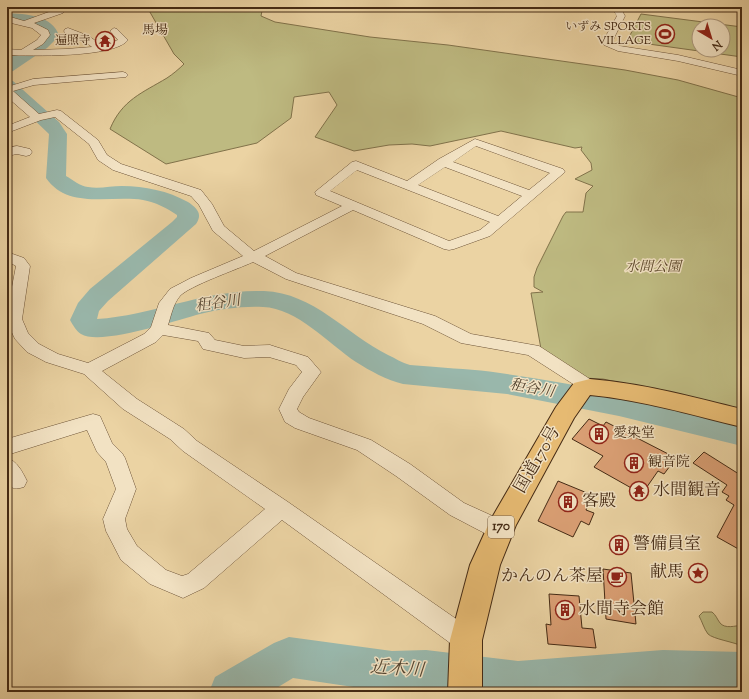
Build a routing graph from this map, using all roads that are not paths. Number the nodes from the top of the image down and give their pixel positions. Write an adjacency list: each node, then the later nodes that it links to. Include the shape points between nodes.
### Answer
1 (63, 7): 4 (street, via 60,11)
2 (615, 7): 12 (street, via 621,16 607,43 618,48 678,58)
3 (7, 19): 4 (street)
4 (26, 23): 5 (street); 10 (street, via 42,29 46,35)
5 (7, 28)
6 (68, 31): 8 (street, via 86,38)
7 (114, 31): 8 (street, via 124,40)
8 (98, 47): 10 (street, via 65,52)
9 (7, 52): 10 (street)
10 (23, 53): 11 (street)
11 (7, 62)
12 (742, 73)
13 (123, 76): 14 (street, via 33,82)
14 (7, 91): 15 (street)
15 (37, 118): 16 (street); 25 (street, via 57,113 94,142 102,157 117,167 196,193 218,228)
16 (7, 130)
17 (7, 152): 18 (street)
18 (26, 152)
19 (443, 162): 20 (street); 21 (street); 21 (street, via 475,142 559,172)
20 (409, 185): 22 (street, via 356,165 321,192); 23 (street)
21 (530, 195): 23 (street)
22 (353, 206): 23 (street, via 449,246 485,232); 25 (street)
23 (499, 221)
24 (7, 256): 27 (street, via 19,261 23,266 14,319 21,335 33,348)
25 (253, 257): 26 (street, via 175,292 167,303); 28 (street, via 291,276 429,320 467,339 533,350)
26 (159, 329): 27 (street, via 150,338); 32 (street, via 203,337 209,345 244,352 270,351 302,361 312,372 295,394 288,409 292,417 364,446 456,509)
27 (90, 370): 31 (street, via 130,404)
28 (586, 388): 29 (highway, via 659,398); 32 (highway, 国道170号 / 170, via 565,413)
29 (742, 418)
30 (7, 447): 31 (street, via 93,422 104,447 115,458 126,490 114,519 117,531 129,553 158,577 183,587 196,582)
31 (281, 508): 33 (street)
32 (500, 530): 33 (highway, 国道170号 / 170, via 485,566)
33 (465, 646): 34 (highway, 国道170号 / 170)
34 (464, 692)

